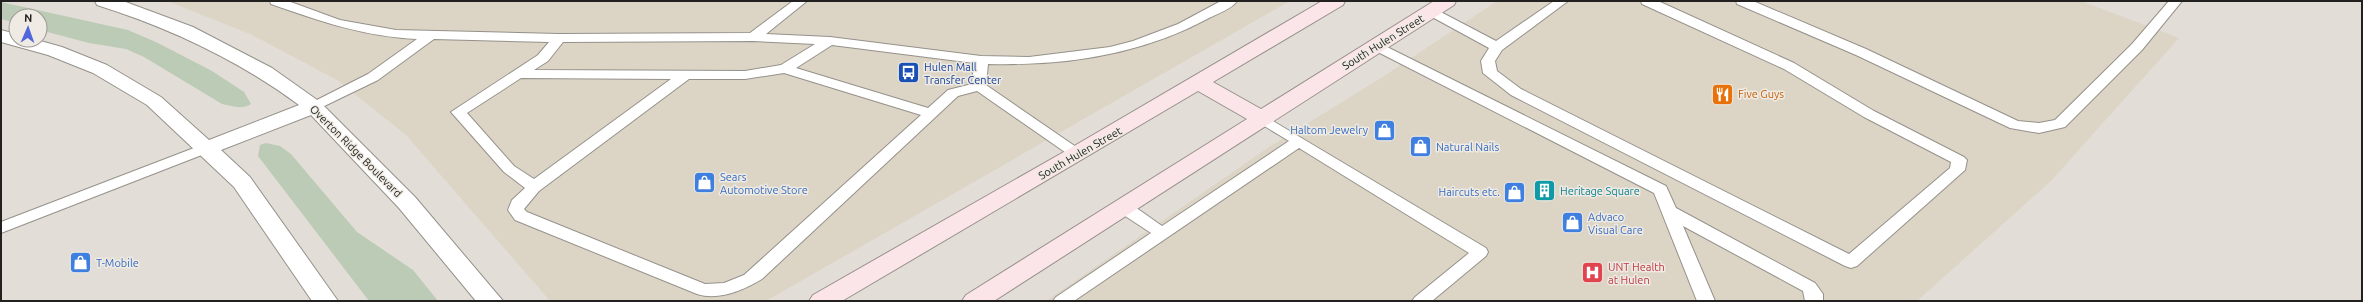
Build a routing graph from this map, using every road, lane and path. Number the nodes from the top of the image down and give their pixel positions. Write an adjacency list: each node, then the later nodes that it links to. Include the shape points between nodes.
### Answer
1 (104, 1): 24 (street, Overton Ridge Boulevard, via 202,38 260,70)
2 (276, 1): 12 (lane, via 359,28)
3 (801, 1): 13 (lane)
4 (1231, 1): 18 (lane, via 1162,36 1110,51 1028,61)
5 (1336, 1): 22 (main road, South Hulen Street)
6 (1562, 1): 17 (lane)
7 (1647, 1): 17 (lane, via 1789,66 1869,114 1959,160 1957,170 1851,262 1516,92 1490,73 1488,61)
8 (1742, 1): 9 (lane, via 1861,52 2015,124 2039,128 2060,124 2136,47)
9 (2176, 1)
10 (1438, 7): 16 (main road, South Hulen Street); 17 (lane)
11 (1, 36): 28 (street, via 55,51 100,69 154,101)
12 (429, 36): 14 (lane); 24 (lane, via 373,77)
13 (753, 36): 14 (lane); 15 (lane)
14 (559, 38): 20 (lane, via 543,58)
15 (830, 41): 18 (lane); 19 (lane)
16 (1377, 46): 26 (main road, South Hulen Street); 32 (lane, via 1661,190)
17 (1496, 46)
18 (982, 60): 23 (lane)
19 (786, 68): 21 (lane, via 746,75); 25 (lane)
20 (519, 74): 21 (lane); 30 (lane, via 458,112 509,170)
21 (685, 75): 30 (lane)
22 (1199, 83): 26 (main road); 29 (main road, South Hulen Street)
23 (979, 86): 25 (lane, via 953,93); 29 (lane)
24 (314, 107): 28 (street); 36 (street, Overton Ridge Boulevard, via 392,184)
25 (930, 113): 30 (lane, via 756,275 731,288 718,291 703,290 521,216 516,210 518,204)
26 (1261, 118): 27 (lane); 31 (main road, South Hulen Street)
27 (1298, 142): 34 (lane); 40 (lane, via 1480,252)
28 (207, 148): 33 (lane); 35 (street, via 242,182)
29 (1077, 154): 37 (main road, South Hulen Street)
30 (534, 187)
31 (1122, 206): 34 (lane); 38 (main road, South Hulen Street)
32 (1671, 212): 41 (lane); 42 (lane, via 1809,287 1814,294)
33 (1, 228)
34 (1162, 233): 39 (lane)
35 (325, 301)
36 (490, 301)
37 (822, 301)
38 (975, 301)
39 (1062, 301)
40 (1421, 301)
41 (1706, 301)
42 (1814, 301)

